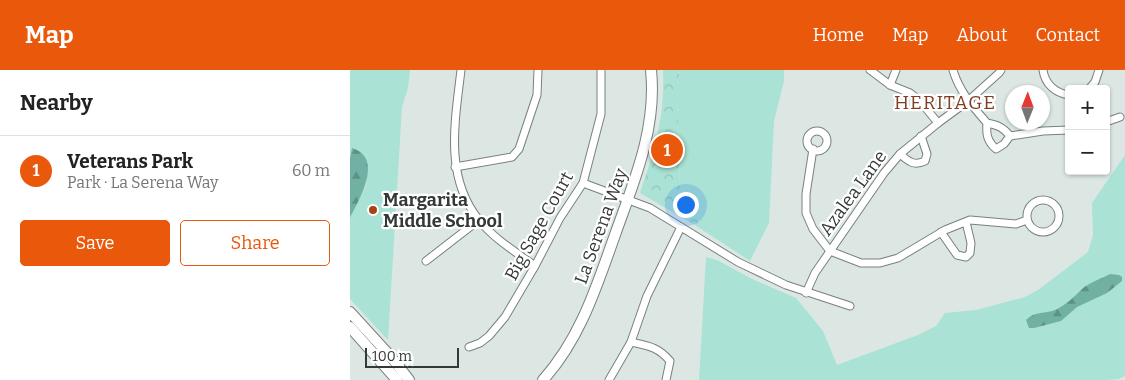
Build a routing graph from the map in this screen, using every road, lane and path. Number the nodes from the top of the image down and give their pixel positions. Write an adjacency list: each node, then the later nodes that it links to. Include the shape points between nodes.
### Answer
1 (461, 70): 24 (street, via 454,141)
2 (538, 70): 24 (street, via 538,95 519,149 512,157)
3 (601, 70): 25 (street, Big Sage Court, via 601,114)
4 (651, 70): 26 (main road, La Serena Way, via 649,126)
5 (870, 70): 11 (street)
6 (896, 70): 11 (street)
7 (953, 70): 14 (street)
8 (1000, 70): 14 (street, Azalea Lane)
9 (1043, 70): 13 (street, via 1053,89)
10 (1099, 70): 12 (street)
11 (890, 85): 17 (street, via 910,93)
12 (1092, 85)
13 (1065, 94)
14 (968, 101): 17 (street, Azalea Lane); 18 (street)
15 (1120, 117): 16 (street)
16 (1110, 121)
17 (938, 123): 20 (street, Azalea Lane)
18 (987, 123): 21 (street, via 999,126); 21 (street, via 987,137 996,149)
19 (1065, 130): 21 (street)
20 (921, 136): 23 (street, Azalea Lane); 23 (street, via 927,154 925,161 910,163)
21 (1010, 136)
22 (813, 149): 32 (street, via 806,213 813,229)
23 (900, 154): 32 (street, Azalea Lane)
24 (455, 167): 27 (street, via 465,197)
25 (583, 183): 26 (street); 34 (street, Big Sage Court, via 560,218)
26 (628, 200): 30 (street, via 650,208); 43 (main road, La Serena Way, via 584,319 567,350)
27 (479, 220): 33 (street); 34 (street, via 504,244)
28 (1027, 220): 28 (street, via 1034,229 1044,232 1054,227 1058,212 1048,200 1038,200 1028,210); 29 (street, via 1016,224)
29 (966, 222): 31 (street); 31 (street, via 970,253 966,257 957,255)
30 (680, 227): 35 (street, via 762,274); 39 (street, via 647,296)
31 (941, 232): 32 (street, via 898,258 880,263 861,264)
32 (830, 251): 35 (street, Azalea Lane)
33 (426, 262)
34 (536, 266): 40 (street, Big Sage Court, via 496,328 480,343)
35 (806, 293): 36 (street)
36 (850, 306)
37 (350, 312): 42 (main road)
38 (350, 327): 41 (main road)
39 (631, 342): 44 (street); 45 (street, via 661,351 670,361)
40 (469, 347)
41 (397, 380)
42 (410, 380)
43 (543, 380)
44 (608, 380)
45 (666, 380)

